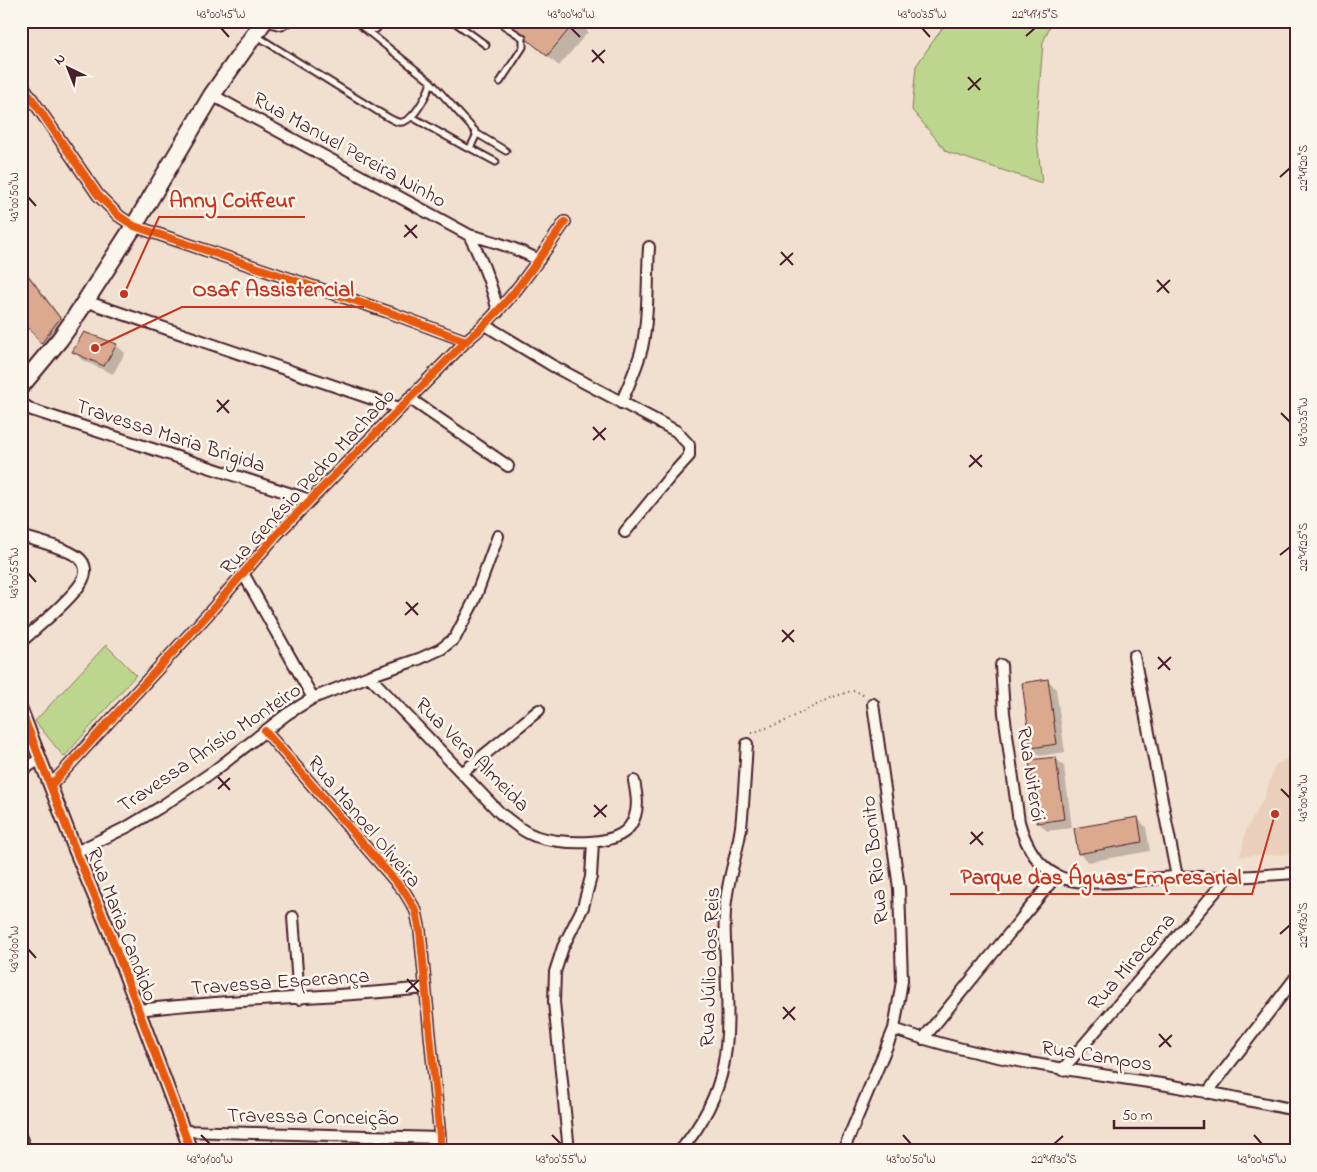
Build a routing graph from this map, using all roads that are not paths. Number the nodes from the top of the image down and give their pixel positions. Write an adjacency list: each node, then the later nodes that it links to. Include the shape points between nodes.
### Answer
1 (291, 21): 5 (lane, via 282,27)
2 (355, 21): 7 (lane)
3 (453, 21): 6 (lane)
4 (497, 21): 8 (lane, via 523,38 522,47)
5 (261, 26): 10 (main road); 11 (lane, via 398,122)
6 (486, 45)
7 (431, 82): 11 (lane); 12 (lane)
8 (500, 82)
9 (21, 83): 17 (street, via 98,195)
10 (212, 95): 17 (main road); 18 (street, Rua Manuel Pereira Ninho)
11 (412, 117): 13 (lane)
12 (476, 134): 13 (lane); 14 (lane)
13 (470, 148): 15 (lane)
14 (506, 151)
15 (496, 162)
16 (565, 222): 20 (street, Rua Genésio Pedro Machado)
17 (134, 226): 21 (main road); 24 (street)
18 (469, 235): 20 (street, Rua Manuel Pereira Ninho, via 492,240); 22 (street, via 488,277)
19 (648, 246): 28 (street, via 642,349)
20 (539, 260): 22 (street, Rua Genésio Pedro Machado)
21 (85, 301): 25 (main road, via 60,339); 29 (street)
22 (498, 312): 23 (street, Rua Genésio Pedro Machado)
23 (485, 326): 24 (street, Rua Genésio Pedro Machado); 28 (street)
24 (466, 341): 26 (street, Rua Genésio Pedro Machado)
25 (21, 386)
26 (408, 398): 29 (street, Rua Genésio Pedro Machado); 30 (street)
27 (21, 403): 31 (street, Travessa Maria Brigida, via 32,410)
28 (620, 403): 32 (street, via 676,431 690,450 689,456)
29 (399, 408): 31 (street, Rua Genésio Pedro Machado)
30 (508, 466)
31 (310, 500): 35 (street, Rua Genésio Pedro Machado)
32 (625, 532)
33 (21, 536): 36 (street, via 72,554 81,559 85,568 84,578 74,592)
34 (498, 536): 39 (street, Travessa Anísio Monteiro, via 474,601 455,638 419,659)
35 (244, 573): 40 (street); 50 (street, Rua Genésio Pedro Machado)
36 (21, 642)
37 (1134, 656): 55 (street)
38 (1001, 665): 54 (street, Rua Niterói, via 1019,822 1034,855)
39 (369, 676): 40 (street, Travessa Anísio Monteiro); 48 (street, Rua Vera Almeida)
40 (313, 698): 44 (street, Travessa Anísio Monteiro)
41 (874, 704): 62 (street, Rua Rio Bonito, via 899,888 902,981)
42 (21, 710): 46 (street, Rua Maria Candido)
43 (539, 710): 48 (street)
44 (266, 731): 52 (street, Travessa Anísio Monteiro, via 159,808); 59 (street, Rua Manoel Oliveira, via 404,891 416,911)
45 (747, 744): 74 (street, Rua Júlio dos Reis, via 741,828 726,894 728,1036 724,1067 713,1102 696,1132)
46 (40, 759): 47 (street); 50 (street, Rua Maria Candido)
47 (21, 771)
48 (462, 773): 51 (street, Rua Vera Almeida, via 500,813 534,836 568,842)
49 (634, 781): 51 (street, Rua Vera Almeida, via 637,810 630,826 621,835)
50 (51, 785): 52 (street, Rua Maria Candido)
51 (593, 842): 73 (street, via 592,877 556,972 554,1002)
52 (76, 852): 61 (street, Rua Maria Candido)
53 (1296, 873): 56 (street)
54 (1056, 876): 55 (street, via 1071,881 1096,882); 63 (street)
55 (1177, 877): 56 (street)
56 (1228, 877): 64 (street, Rua Miracema)
57 (293, 917): 60 (street)
58 (1296, 977): 65 (street)
59 (424, 988): 60 (street, Travessa Esperança); 69 (street, Rua Manoel Oliveira)
60 (299, 999): 61 (street, Travessa Esperança, via 213,1002)
61 (138, 1010): 67 (street, Rua Maria Candido)
62 (894, 1029): 63 (street, Rua Campos); 75 (street, Rua Rio Bonito)
63 (923, 1039): 64 (street, Rua Campos)
64 (1062, 1070): 65 (street, Rua Campos)
65 (1207, 1093): 66 (street, Rua Campos)
66 (1296, 1110)
67 (184, 1131): 69 (street, Travessa Conceição); 71 (street, Rua Maria Candido)
68 (21, 1138): 70 (street)
69 (440, 1138): 72 (street, Rua Manoel Oliveira)
70 (26, 1151)
71 (190, 1151)
72 (440, 1151)
73 (569, 1151)
74 (680, 1151)
75 (843, 1151)

